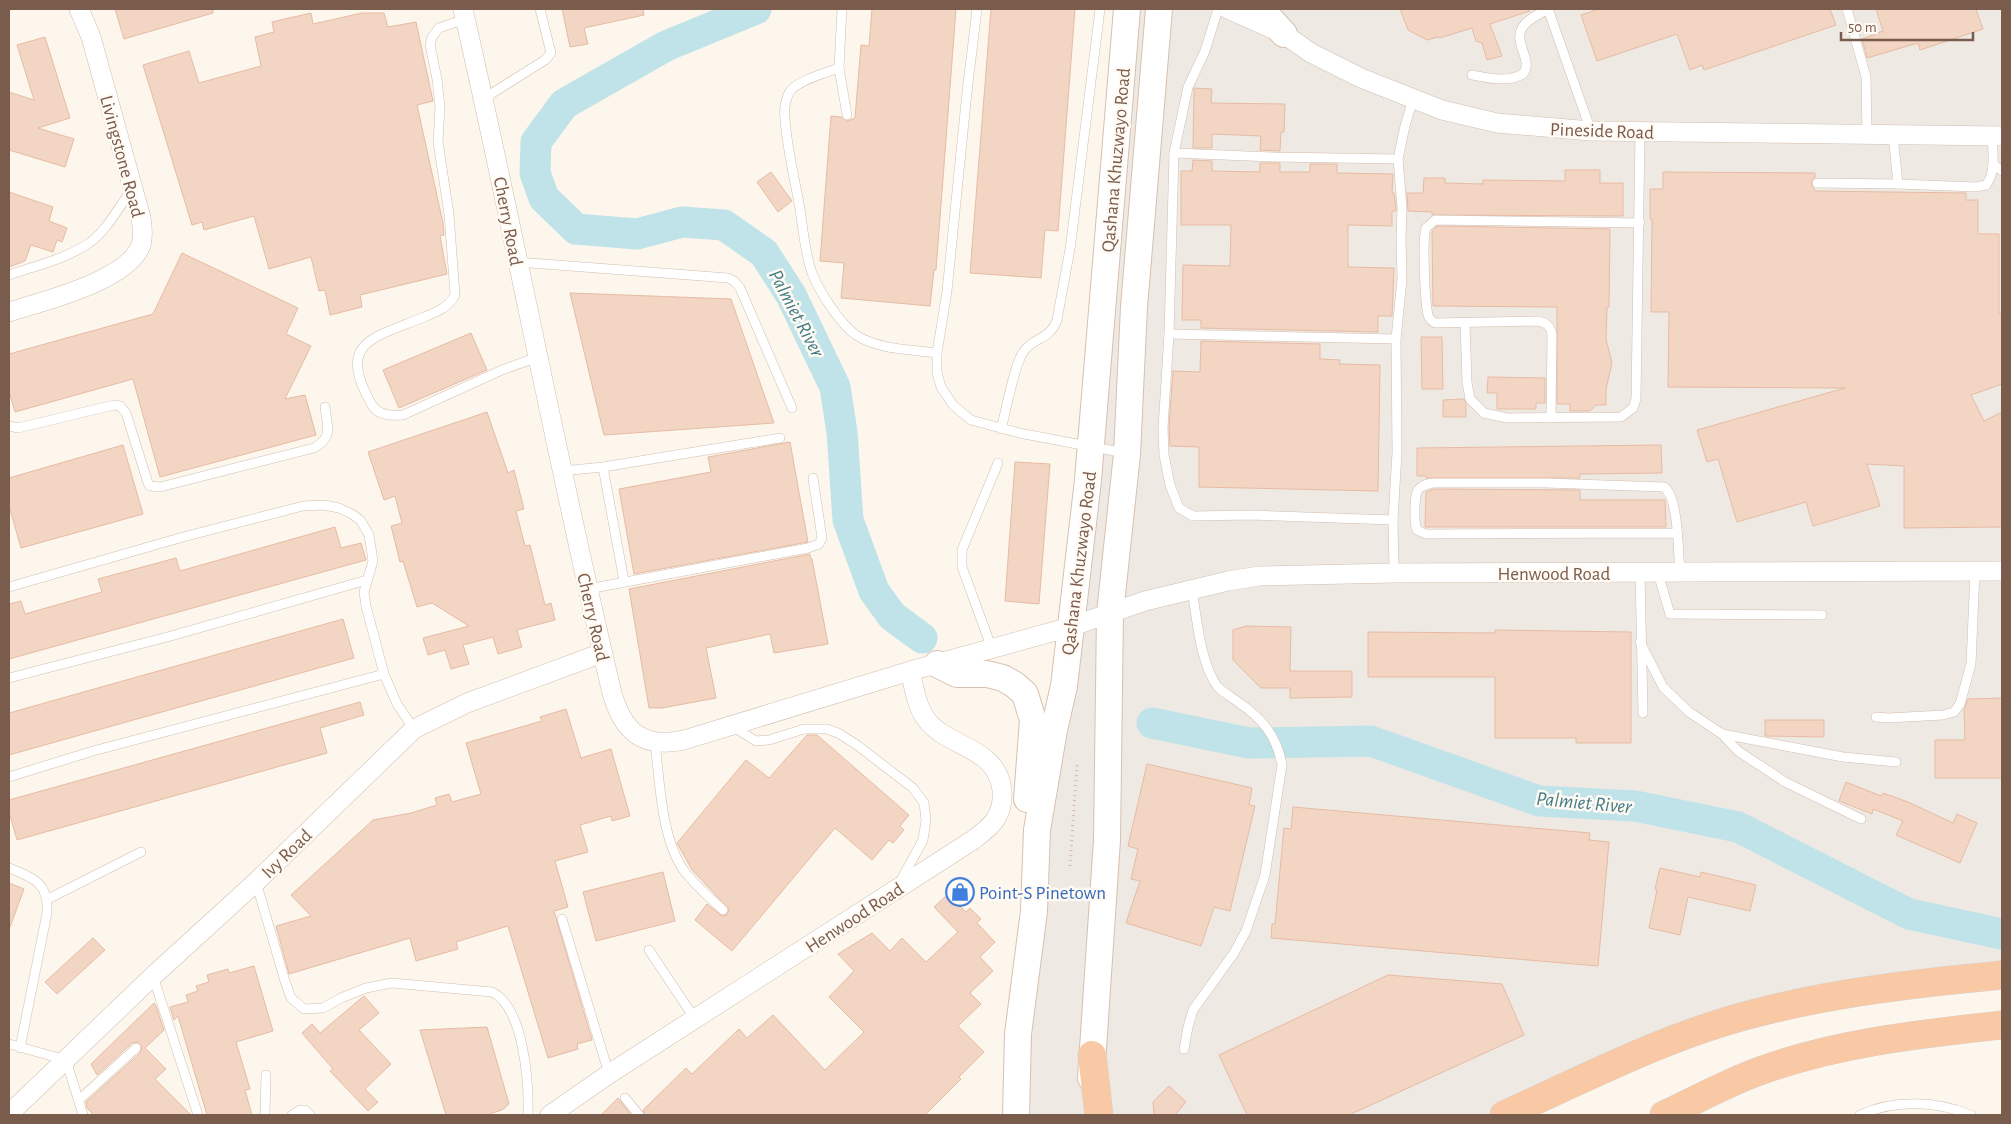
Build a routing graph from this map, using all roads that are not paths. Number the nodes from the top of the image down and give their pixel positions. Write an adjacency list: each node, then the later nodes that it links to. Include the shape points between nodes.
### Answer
1 (79, 9): 30 (street, Livingstone Road, via 91,37)
2 (540, 9): 16 (lane, via 551,53)
3 (842, 9): 14 (lane)
4 (977, 9): 38 (lane, via 947,291)
5 (1100, 9): 44 (lane, via 1070,249 1054,329 1029,346 1020,358)
6 (1127, 9): 46 (main road, Qashana Khuzwayo Road)
7 (1159, 9): 47 (main road, Qashana Khuzwayo Road, via 1134,307)
8 (1218, 9): 24 (lane, via 1205,51 1188,87)
9 (1228, 9): 13 (street, Pineside Road)
10 (1260, 9): 13 (main road)
11 (1847, 9): 21 (lane, via 1866,77)
12 (464, 14): 16 (street, Cherry Road); 39 (lane, via 439,28 430,45 438,88 438,142 449,214 455,296 442,310 374,338 363,347 356,360 358,372 373,407 388,416 397,416)
13 (1284, 34): 17 (street, Pineside Road, via 1319,57)
14 (839, 68): 18 (lane); 38 (lane, via 801,83 790,91 785,103 787,139 812,274 840,319 855,334 883,346)
15 (1472, 75): 19 (lane, via 1502,80 1523,74 1527,65 1520,44 1522,28 1548,9)
16 (483, 99): 32 (street, Cherry Road)
17 (1413, 99): 19 (street, Pineside Road, via 1449,112 1497,123); 25 (lane)
18 (847, 115)
19 (1591, 131): 20 (street, Pineside Road)
20 (1640, 132): 21 (street, Pineside Road); 31 (lane)
21 (1866, 134): 22 (street, Pineside Road)
22 (1893, 135): 23 (street, Pineside Road); 29 (lane)
23 (1997, 136): 26 (lane)
24 (1174, 153): 25 (lane); 36 (lane)
25 (1398, 159): 37 (lane, via 1402,278)
26 (1993, 164): 27 (lane); 29 (lane, via 1990,181 1983,187)
27 (2002, 171)
28 (1817, 183): 29 (lane)
29 (1898, 184)
30 (133, 188): 33 (lane, via 90,243 59,258); 34 (street, Livingstone Road, via 141,218 142,238 138,251 125,266 109,277)
31 (1640, 223): 35 (lane, via 1431,222 1425,232 1429,318 1436,323); 42 (lane, via 1636,403 1621,417)
32 (517, 262): 39 (street, Cherry Road); 41 (lane, via 734,281 740,288)
33 (9, 275)
34 (9, 312)
35 (1465, 323): 42 (lane, via 1467,382 1474,404 1484,413 1497,417); 42 (lane, via 1536,321 1548,325 1552,334)
36 (1169, 334): 37 (lane); 52 (lane, via 1164,455 1170,485 1181,511 1193,516)
37 (1396, 339): 52 (lane)
38 (937, 353): 44 (lane, via 936,372 953,405 971,420)
39 (538, 357): 50 (street, Cherry Road)
40 (325, 407): 43 (lane, via 327,436 314,448 160,488 148,483 126,413 118,405 18,428)
41 (792, 408)
42 (1551, 418)
43 (9, 426)
44 (1001, 429): 46 (lane)
45 (780, 438): 49 (lane)
46 (1091, 447): 47 (lane); 66 (main road, Qashana Khuzwayo Road)
47 (1128, 454): 64 (main road, Qashana Khuzwayo Road)
48 (998, 464): 68 (lane, via 961,559)
49 (603, 467): 50 (lane); 60 (lane)
50 (562, 471): 62 (street, Cherry Road)
51 (812, 478): 60 (lane, via 822,538 819,544)
52 (1393, 520): 56 (lane)
53 (1676, 533): 53 (lane, via 1674,504 1664,487 1433,483 1423,486 1416,494 1415,526 1426,534); 58 (lane)
54 (1975, 571): 55 (street, Henwood Road); 58 (street, Henwood Road); 75 (lane, via 1973,650 1960,704 1954,712 1943,715)
55 (2002, 571)
56 (1394, 573): 57 (street, Henwood Road); 63 (street, Henwood Road, via 1259,576)
57 (1649, 573): 58 (street, Henwood Road); 65 (lane, via 1670,614); 67 (lane)
58 (1680, 573)
59 (367, 580): 61 (lane, via 373,558 361,521 339,508 324,505 303,506 183,537); 72 (lane, via 365,599); 73 (lane)
60 (624, 581): 62 (lane)
61 (9, 587)
62 (588, 589): 69 (street, Cherry Road)
63 (1192, 590): 64 (street, Henwood Road); 99 (lane, via 1210,675 1218,688 1253,712 1273,736 1282,766 1265,875 1246,931 1193,1010)
64 (1110, 613): 66 (street); 100 (main road, Qashana Khuzwayo Road, via 1107,840)
65 (1822, 615)
66 (1070, 627): 68 (street); 83 (main road, Qashana Khuzwayo Road, via 1064,686)
67 (1640, 642): 74 (lane); 78 (lane, via 1663,687 1689,712)
68 (992, 650): 70 (street)
69 (602, 653): 77 (street, Ivy Road, via 468,702); 79 (street, Cherry Road, via 619,716 633,732)
70 (937, 664): 71 (street); 83 (main road, via 957,674 987,674 1003,678 1025,694 1033,720 1026,802)
71 (910, 671): 76 (street); 87 (street, Henwood Road, via 917,699 934,728 988,761 997,772 1002,804 992,826)
72 (384, 674): 77 (lane, via 397,704); 81 (lane, via 93,751)
73 (9, 678)
74 (1643, 712)
75 (1876, 717)
76 (732, 726): 79 (street, via 684,740); 87 (lane, via 756,741 804,729 827,729 858,745 913,788 924,803 925,832)
77 (414, 729): 86 (street, Ivy Road)
78 (1722, 734): 80 (lane, via 1843,757); 82 (lane, via 1738,751 1785,782)
79 (655, 743): 89 (lane, via 665,816 673,847 685,873)
80 (1896, 762)
81 (9, 777)
82 (1861, 819)
83 (1037, 830): 115 (main road, Qashana Khuzwayo Road, via 1034,911 1018,1034)
84 (141, 852): 88 (lane)
85 (9, 868): 88 (lane, via 37,881)
86 (256, 882): 93 (street, Ivy Road); 112 (lane, via 291,998 304,1009 322,1008 366,988 392,983 492,992 502,996 516,1024 526,1066)
87 (894, 891): 94 (street, Henwood Road)
88 (48, 899): 97 (lane)
89 (723, 910)
90 (562, 919): 102 (lane)
91 (649, 950): 94 (lane)
92 (2002, 975): 118 (highway, via 1851,993 1755,1013 1650,1048)
93 (153, 976): 101 (street, Ivy Road); 108 (lane)
94 (695, 1019): 102 (street, Henwood Road)
95 (2002, 1025): 119 (highway, via 1903,1036 1813,1055 1756,1072)
96 (9, 1044): 97 (lane)
97 (20, 1048): 101 (lane)
98 (136, 1048): 105 (lane)
99 (1184, 1049)
100 (1092, 1055): 116 (main road, Qashana Khuzwayo Road); 117 (highway)
101 (66, 1060): 105 (lane); 106 (street, Ivy Road)
102 (609, 1074): 113 (street, Henwood Road)
103 (266, 1075): 109 (lane)
104 (625, 1098): 114 (lane)
105 (79, 1100): 107 (lane)
106 (9, 1114)
107 (83, 1115)
108 (198, 1115)
109 (265, 1115)
110 (292, 1115): 111 (lane, via 300,1110)
111 (310, 1115)
112 (528, 1115)
113 (550, 1115)
114 (639, 1115)
115 (1016, 1115)
116 (1089, 1115)
117 (1099, 1115)
118 (1504, 1115)
119 (1664, 1115)
120 (1860, 1115): 121 (lane, via 1892,1105 1926,1104 1955,1108)
121 (1972, 1115)

